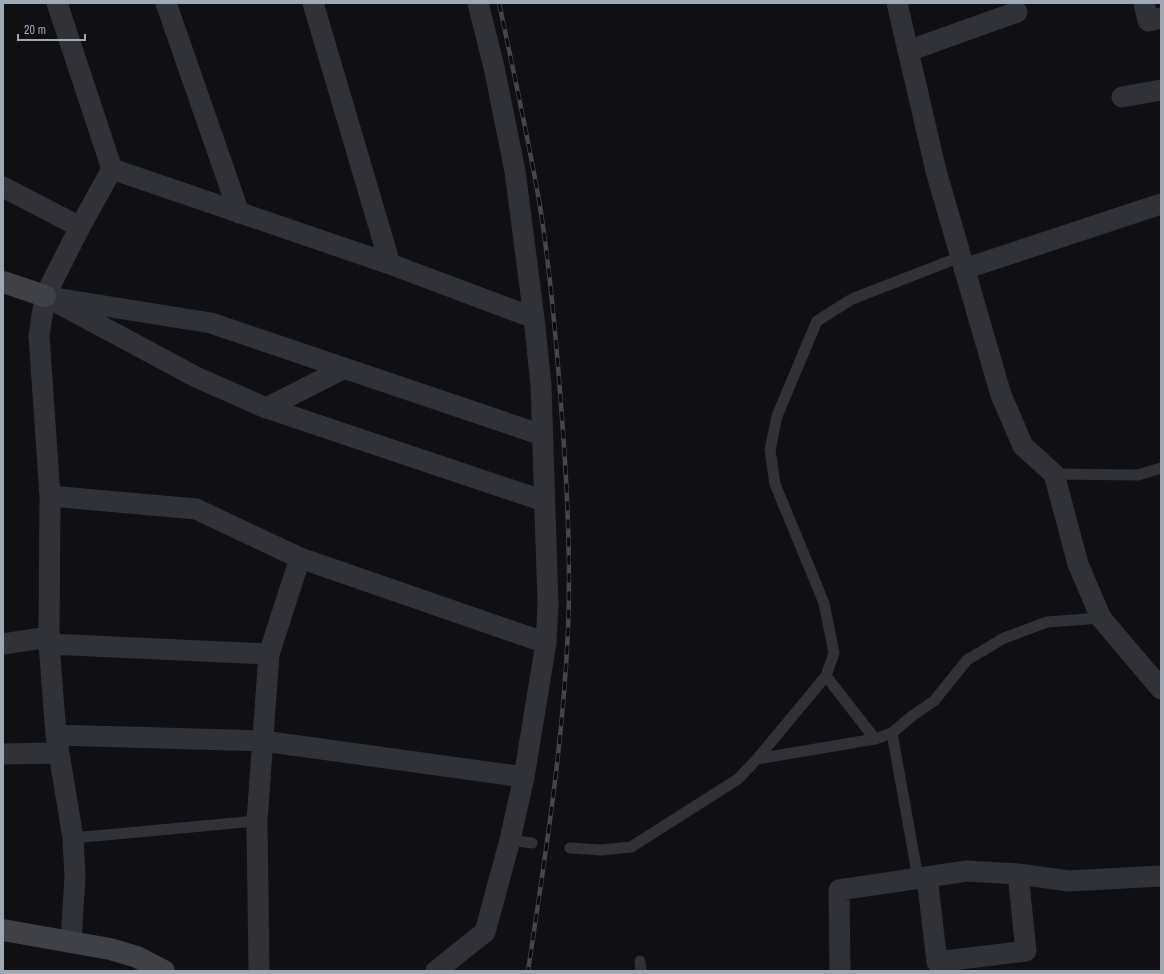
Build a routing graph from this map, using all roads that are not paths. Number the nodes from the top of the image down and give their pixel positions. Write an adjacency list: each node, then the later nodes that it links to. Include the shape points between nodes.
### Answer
1 (57, 3): 12 (street)
2 (166, 3): 15 (street)
3 (313, 3): 18 (street)
4 (478, 3): 21 (street, via 515,171)
5 (897, 3): 9 (street)
6 (1144, 3): 8 (street, via 1148,21)
7 (1017, 12): 9 (street)
8 (1161, 18)
9 (908, 51): 17 (street, via 936,171)
10 (1161, 90): 11 (street)
11 (1122, 97)
12 (112, 169): 15 (street); 16 (street)
13 (3, 187): 16 (street)
14 (1161, 204): 17 (street)
15 (239, 213): 18 (street)
16 (80, 227): 20 (street)
17 (962, 263): 26 (street, via 1001,395 1023,446); 35 (lane, via 852,300 817,321 777,416 770,450 775,484 824,603 834,653)
18 (390, 264): 21 (street)
19 (3, 282): 20 (street)
20 (45, 296): 22 (street, via 212,323); 23 (street, via 196,377); 27 (street, via 38,336)
21 (534, 318): 24 (street)
22 (345, 368): 23 (street); 24 (street)
23 (266, 408): 28 (street)
24 (542, 435): 28 (street)
25 (1161, 468): 26 (lane, via 1138,475)
26 (1054, 474): 30 (street, via 1078,564)
27 (50, 496): 29 (street, via 196,508); 31 (street)
28 (544, 501): 32 (street, via 548,605)
29 (300, 558): 32 (street); 34 (street)
30 (1101, 618): 36 (street); 37 (lane, via 1047,622 1004,638 967,660 934,701)
31 (49, 641): 33 (street); 34 (street); 40 (street)
32 (546, 643): 43 (street)
33 (3, 644)
34 (269, 654): 39 (street)
35 (826, 676): 38 (lane); 42 (lane)
36 (1161, 689)
37 (892, 733): 38 (lane); 51 (lane)
38 (875, 739): 42 (lane)
39 (263, 741): 40 (street); 43 (street); 44 (street)
40 (58, 744): 41 (street); 45 (street)
41 (3, 754)
42 (757, 759): 48 (lane, via 738,778 631,847 601,850)
43 (524, 777): 46 (street)
44 (258, 820): 45 (lane); 55 (street)
45 (73, 838): 53 (street, via 75,876)
46 (510, 840): 47 (lane); 56 (street, via 485,932)
47 (532, 843)
48 (570, 848)
49 (1018, 874): 50 (street, via 1069,881); 51 (street, via 968,871); 51 (street, via 1026,951 937,962)
50 (1161, 876)
51 (922, 878): 57 (street, via 839,890)
52 (3, 930): 53 (street)
53 (71, 942): 54 (street, via 137,957)
54 (164, 971)
55 (259, 971)
56 (436, 971)
57 (840, 971)

